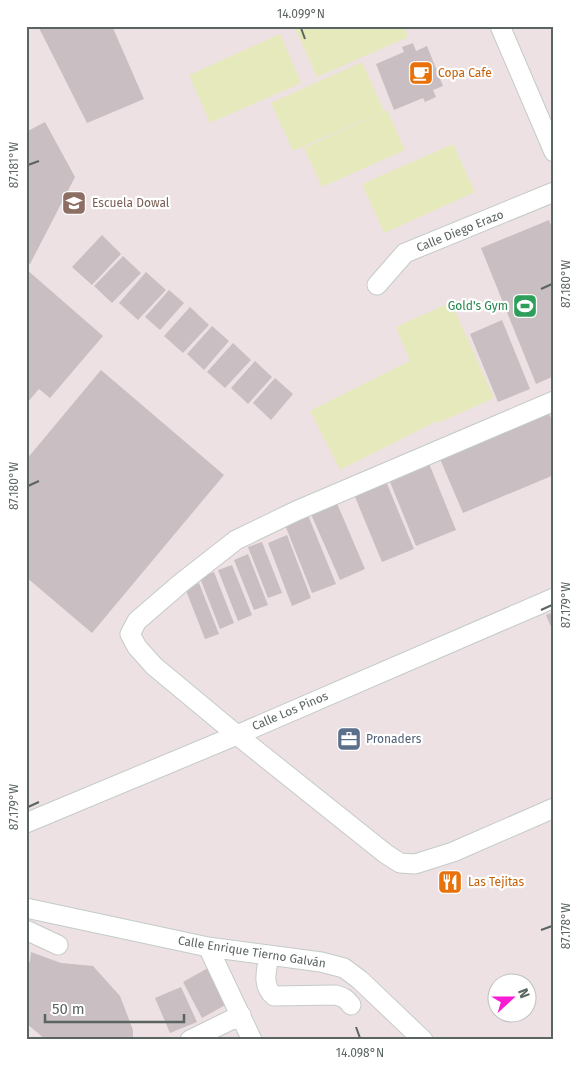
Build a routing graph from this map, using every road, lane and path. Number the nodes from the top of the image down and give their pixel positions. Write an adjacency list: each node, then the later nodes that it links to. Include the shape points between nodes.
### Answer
1 (500, 26): 2 (street)
2 (554, 152)
3 (554, 192): 4 (street, Calle Diego Erazo, via 405,253)
4 (377, 285)
5 (554, 401): 7 (street, via 296,511 236,540 137,621 130,634 136,648)
6 (554, 598): 7 (street, Calle Los Pinos)
7 (237, 735): 8 (street, via 400,863 415,864 453,852); 9 (street, Calle Los Pinos)
8 (554, 808)
9 (26, 823)
10 (26, 908): 13 (street, Calle Enrique Tierno Galván)
11 (26, 930): 12 (street)
12 (58, 945)
13 (208, 947): 14 (street, Calle Enrique Tierno Galván); 16 (street)
14 (269, 955): 15 (street, via 266,985 274,996 336,995); 19 (street, Calle Enrique Tierno Galván, via 344,968)
15 (351, 1005)
16 (241, 1015): 17 (street); 18 (street)
17 (190, 1040)
18 (252, 1040)
19 (423, 1040)

